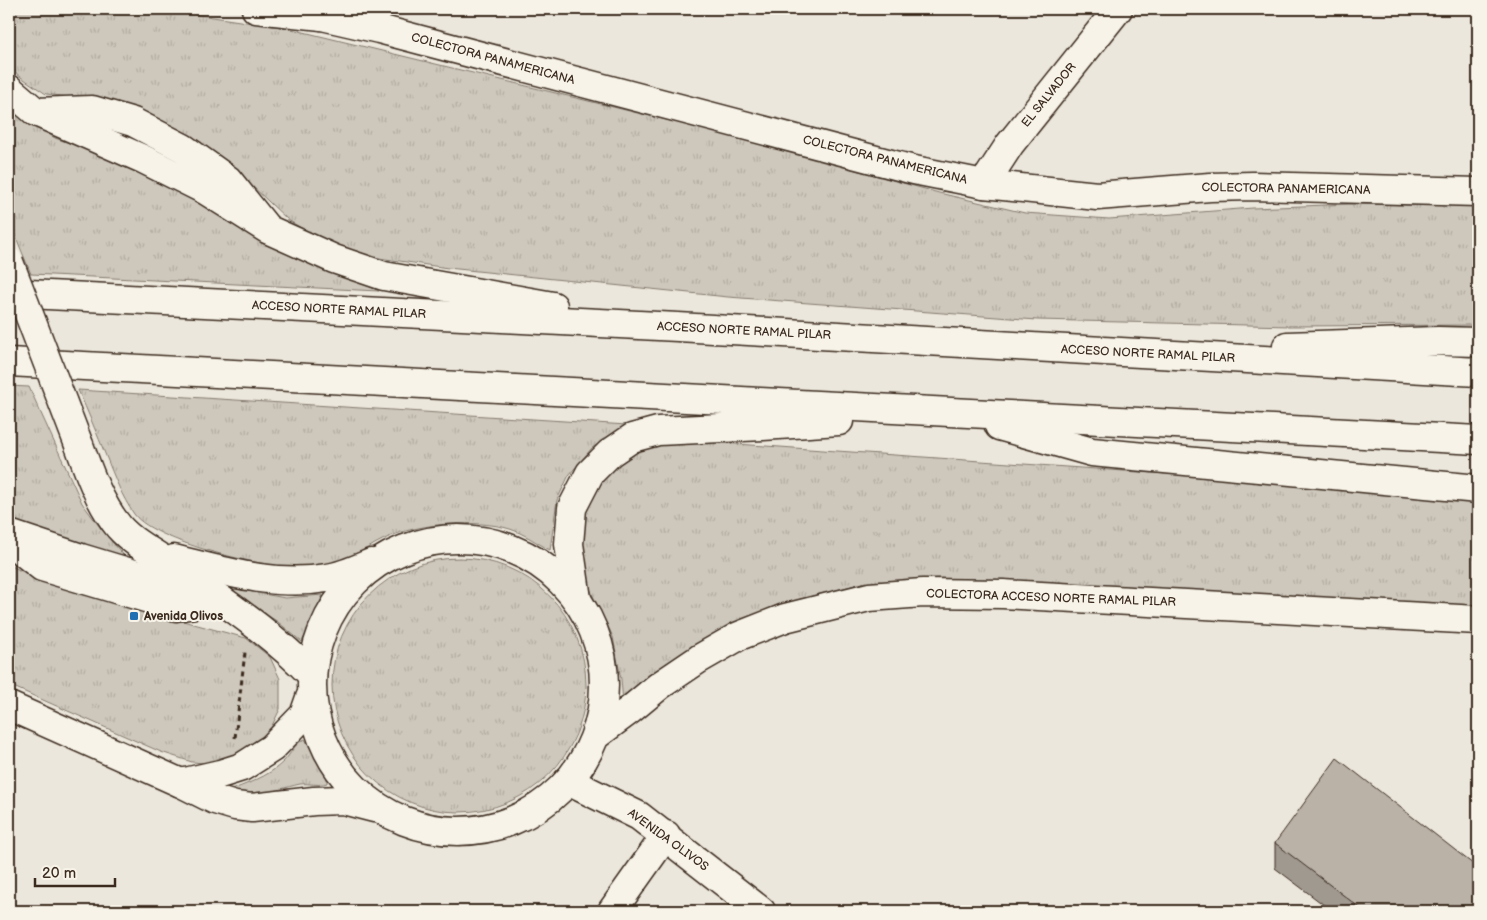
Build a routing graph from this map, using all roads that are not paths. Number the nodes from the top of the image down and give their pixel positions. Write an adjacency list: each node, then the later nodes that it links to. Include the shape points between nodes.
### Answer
1 (256, 9): 3 (main road, COLECTORA PANAMERICANA)
2 (1118, 9): 5 (main road, EL SALVADOR, via 1010,144)
3 (314, 12): 5 (main road, COLECTORA PANAMERICANA, via 914,170)
4 (9, 89): 9 (main road, via 36,112 143,159 205,190 267,229 334,259 384,276)
5 (984, 184): 6 (main road, COLECTORA PANAMERICANA, via 1096,196 1253,186)
6 (1478, 192)
7 (9, 262): 19 (main road, bridge, via 98,492 119,527)
8 (9, 294): 9 (main road, ACCESO NORTE RAMAL PILAR)
9 (678, 328): 11 (main road, ACCESO NORTE RAMAL PILAR)
10 (1478, 342): 11 (main road, via 1438,340)
11 (1103, 352): 13 (main road, ACCESO NORTE RAMAL PILAR)
12 (9, 362): 14 (main road)
13 (1478, 372)
14 (951, 412): 15 (main road); 16 (main road, via 1092,452); 21 (main road, via 658,431 632,438 610,453 590,473 572,508 569,544)
15 (1478, 440)
16 (1477, 491)
17 (9, 534): 22 (main road)
18 (9, 541): 22 (main road, via 42,567 176,607)
19 (155, 554): 20 (main road, via 235,575 280,580 328,578); 22 (main road)
20 (388, 556): 21 (main road, via 419,544 455,539 490,542 523,554 553,573); 24 (main road, via 358,578 335,606 319,639)
21 (577, 599): 26 (main road, via 591,622 600,648 604,702)
22 (221, 600): 24 (main road, via 293,655)
23 (1478, 620): 26 (main road, COLECTORA ACCESO NORTE RAMAL PILAR, via 1003,594 923,592 869,597 785,618 739,636 659,686)
24 (311, 686): 28 (main road, via 304,715 272,748 242,767); 29 (main road, via 317,736 326,755 356,792)
25 (9, 706): 28 (main road)
26 (599, 732): 27 (main road, via 593,747)
27 (568, 781): 29 (main road, via 533,809 494,826 458,831 428,830 402,822); 30 (main road, AVENIDA OLIVOS, via 640,816)
28 (181, 783): 29 (main road, via 235,806 252,808 344,800)
29 (377, 809)
30 (666, 835): 31 (main road); 32 (main road, AVENIDA OLIVOS)
31 (612, 911)
32 (761, 911)

